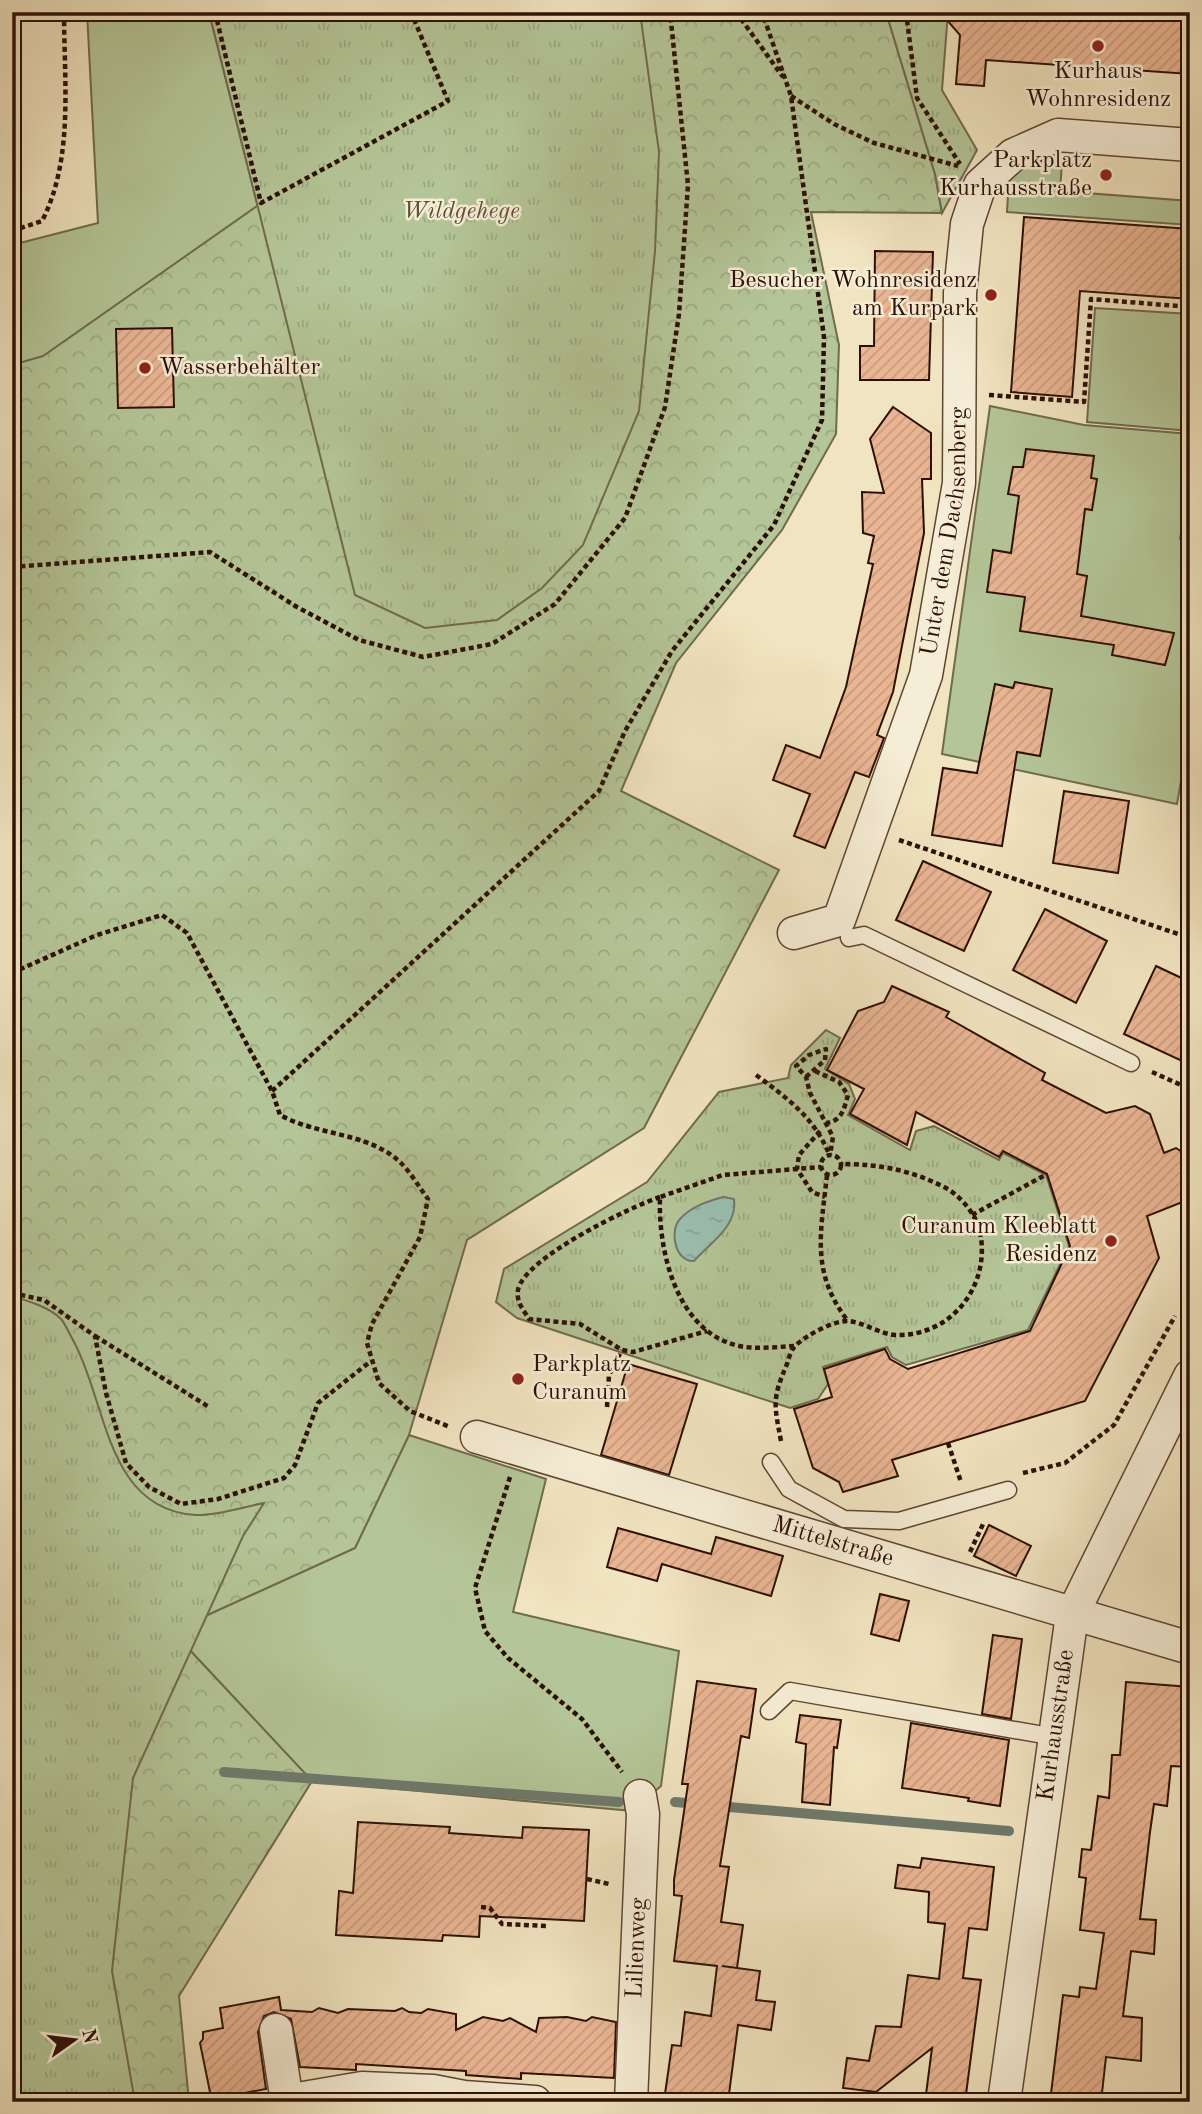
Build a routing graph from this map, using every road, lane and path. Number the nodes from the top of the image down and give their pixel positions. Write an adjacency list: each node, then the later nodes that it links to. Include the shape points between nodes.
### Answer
1 (64, 12): 11 (path, via 63,150 56,194 42,221)
2 (215, 12): 3 (path, via 261,203 448,101)
3 (411, 12)
4 (670, 12): 14 (path, via 688,185 679,314 665,407 625,518 555,604 492,643 423,657 359,640 296,607 210,552)
5 (736, 12): 8 (path)
6 (762, 12): 8 (path)
7 (906, 12): 9 (path, via 917,98 962,167 874,143)
8 (786, 81): 9 (path)
9 (791, 96): 25 (path, via 824,337 822,420 774,526 672,651 625,731 599,791)
10 (1190, 145): 13 (street, Unter dem Dachsenberg, via 1058,135 1013,155 979,185 967,224 960,293)
11 (12, 231)
12 (1190, 307): 13 (path, via 1091,299 1084,402)
13 (960, 393): 15 (street, Unter dem Dachsenberg, via 959,483 926,675)
14 (12, 567)
15 (874, 830): 16 (street, Unter dem Dachsenberg, via 839,920); 18 (path)
16 (794, 933)
17 (849, 938): 20 (lane, via 864,935)
18 (1190, 938)
19 (12, 973): 25 (path, via 97,935 162,915 187,933)
20 (1131, 1063): 24 (path)
21 (815, 1071): 23 (path); 23 (path, via 825,1060 825,1049 796,1066); 26 (path, via 839,1082 848,1095 842,1115)
22 (756, 1075): 27 (path)
23 (806, 1077): 26 (path)
24 (1190, 1089)
25 (272, 1091): 44 (path, via 280,1115 297,1125 365,1141 400,1162 428,1199 420,1237 372,1324 367,1343)
26 (826, 1123): 28 (path, via 833,1137)
27 (820, 1131): 28 (path); 31 (path, via 799,1155)
28 (830, 1155): 29 (path); 30 (path, via 824,1157)
29 (841, 1164): 33 (path, via 837,1173); 36 (path, via 875,1164 916,1174 948,1189)
30 (821, 1167): 31 (path); 33 (path)
31 (797, 1169): 34 (path, via 723,1175); 35 (path, via 812,1192)
32 (1047, 1174): 36 (path)
33 (827, 1175): 35 (path)
34 (660, 1197): 40 (path, via 660,1240 667,1265); 43 (path, via 561,1246 518,1287 518,1302 528,1319 580,1324)
35 (825, 1197): 39 (path, via 821,1271 834,1304)
36 (972, 1214): 39 (path, via 983,1256 976,1285 951,1319 924,1331 894,1335)
37 (12, 1293): 41 (path, via 44,1300)
38 (1175, 1316): 52 (path, via 1114,1425 1065,1463)
39 (848, 1321): 42 (path)
40 (707, 1331): 42 (path, via 753,1348); 43 (path, via 633,1352)
41 (94, 1336): 44 (path, via 126,1463 149,1488 181,1504 218,1499 284,1478 295,1465 318,1404); 46 (path)
42 (794, 1346): 51 (path, via 774,1395)
43 (622, 1350): 47 (path, via 609,1375)
44 (370, 1361): 48 (path, via 379,1383 410,1411)
45 (1190, 1376): 55 (street, Kurhausstraße)
46 (209, 1407)
47 (607, 1407)
48 (477, 1437): 50 (street, Mittelstraße)
49 (948, 1443): 53 (path)
50 (518, 1449): 54 (street, Mittelstraße); 59 (path, via 475,1588 485,1631 508,1658 582,1719)
51 (777, 1458): 53 (lane, via 789,1489 844,1519 899,1521)
52 (1009, 1484): 53 (lane)
53 (973, 1500): 54 (path, via 985,1521)
54 (957, 1578): 55 (street, Mittelstraße)
55 (1072, 1615): 56 (street, Mittelstraße); 58 (street, Kurhausstraße)
56 (1190, 1648)
57 (769, 1711): 58 (lane, via 790,1691)
58 (1055, 1737): 67 (street, Kurhausstraße)
59 (642, 1805): 66 (street, Lilienweg)
60 (481, 1907): 61 (path, via 490,1908 502,1924)
61 (547, 1926)
62 (276, 2030): 64 (street)
63 (461, 2099): 64 (street, via 433,2091 362,2088); 65 (street)
64 (287, 2101)
65 (535, 2102)
66 (631, 2102)
67 (1004, 2102)

